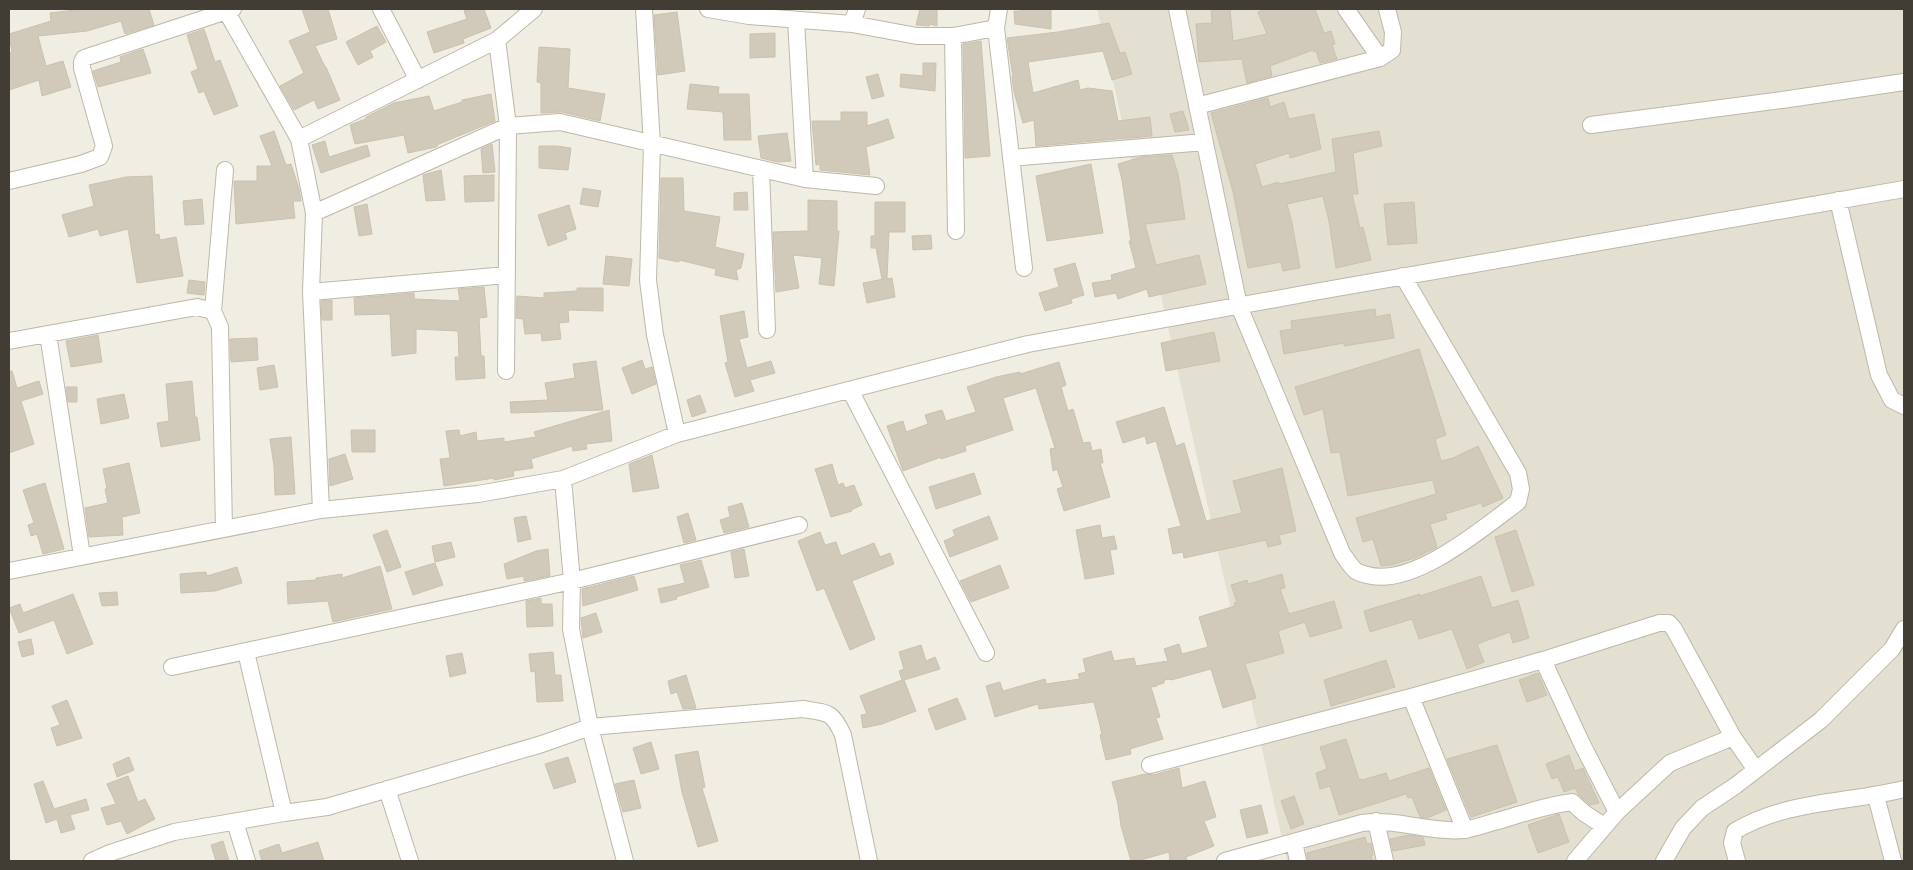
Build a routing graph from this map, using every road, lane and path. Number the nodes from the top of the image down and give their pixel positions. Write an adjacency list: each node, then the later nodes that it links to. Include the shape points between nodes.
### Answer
1 (381, 9): 16 (street)
2 (534, 9): 14 (street)
3 (644, 9): 23 (street)
4 (708, 9): 11 (street)
5 (999, 9): 12 (street)
6 (1177, 9): 18 (street)
7 (1346, 9): 15 (street)
8 (1387, 9): 15 (street, via 1393,32 1392,50)
9 (228, 10): 21 (street); 28 (street, via 84,58 82,68 104,146 100,157)
10 (855, 16): 11 (street); 13 (street, via 917,36)
11 (796, 20): 27 (street)
12 (996, 28): 13 (street); 24 (street)
13 (953, 36): 33 (street)
14 (497, 40): 16 (street); 20 (street)
15 (1380, 58): 18 (street)
16 (418, 80): 21 (street)
17 (1904, 82): 19 (street)
18 (1197, 106): 22 (street)
19 (1591, 125)
20 (508, 126): 23 (street, via 560,122); 32 (street); 35 (street)
21 (299, 139): 32 (street)
22 (1205, 142): 24 (street); 38 (street)
23 (652, 145): 25 (street); 46 (street, via 648,280 655,335)
24 (1011, 158): 34 (street)
25 (760, 169): 27 (street); 40 (street)
26 (225, 170): 39 (street)
27 (805, 179): 29 (street)
28 (9, 181)
29 (876, 186)
30 (1904, 189): 31 (street)
31 (1838, 200): 36 (street); 45 (street, via 1880,375 1892,400)
32 (314, 212): 37 (street)
33 (956, 231)
34 (1024, 268)
35 (507, 275): 37 (street); 43 (street)
36 (1403, 276): 38 (street); 38 (street, via 1518,474 1520,490 1518,502 1462,544 1414,570 1390,577 1357,572 1342,553)
37 (311, 292): 48 (street)
38 (1240, 306): 44 (street, via 1028,344)
39 (213, 311): 41 (street, via 197,307); 50 (street, via 220,327)
40 (767, 330)
41 (48, 334): 42 (street); 51 (street)
42 (9, 341)
43 (506, 371)
44 (850, 390): 46 (street); 56 (street)
45 (1904, 406)
46 (677, 434): 47 (street)
47 (563, 479): 48 (street, via 478,494); 53 (street)
48 (322, 510): 50 (street)
49 (799, 525): 53 (street)
50 (224, 529): 51 (street)
51 (82, 556): 52 (street)
52 (9, 571)
53 (572, 581): 55 (street); 60 (street, via 572,628)
54 (1904, 630): 63 (street, via 1892,649 1821,720)
55 (246, 652): 58 (street); 68 (street)
56 (986, 654)
57 (1543, 660): 59 (street); 61 (street, via 1659,623 1669,623); 67 (street)
58 (172, 668)
59 (1411, 697): 62 (street); 72 (street)
60 (590, 727): 64 (street); 77 (street); 78 (street, via 802,709 825,712 836,719 844,735)
61 (1733, 737): 63 (street); 67 (street, via 1670,763)
62 (1150, 765)
63 (1756, 770): 83 (street, via 1702,808 1683,828)
64 (387, 789): 68 (street, via 327,807); 76 (street)
65 (1904, 789): 66 (street)
66 (1876, 796): 84 (street, via 1812,804 1753,820 1735,831 1732,842); 85 (street)
67 (1617, 812): 71 (street)
68 (284, 813): 70 (street)
69 (1376, 821): 72 (street); 73 (street); 81 (street)
70 (235, 822): 74 (street, via 174,832); 75 (street)
71 (1604, 826): 72 (street, via 1572,802 1550,805); 82 (street)
72 (1465, 830)
73 (1294, 842): 79 (street); 80 (street)
74 (92, 861)
75 (247, 861)
76 (410, 861)
77 (625, 861)
78 (868, 861)
79 (1225, 861)
80 (1298, 861)
81 (1386, 861)
82 (1575, 861)
83 (1664, 861)
84 (1736, 861)
85 (1893, 861)

